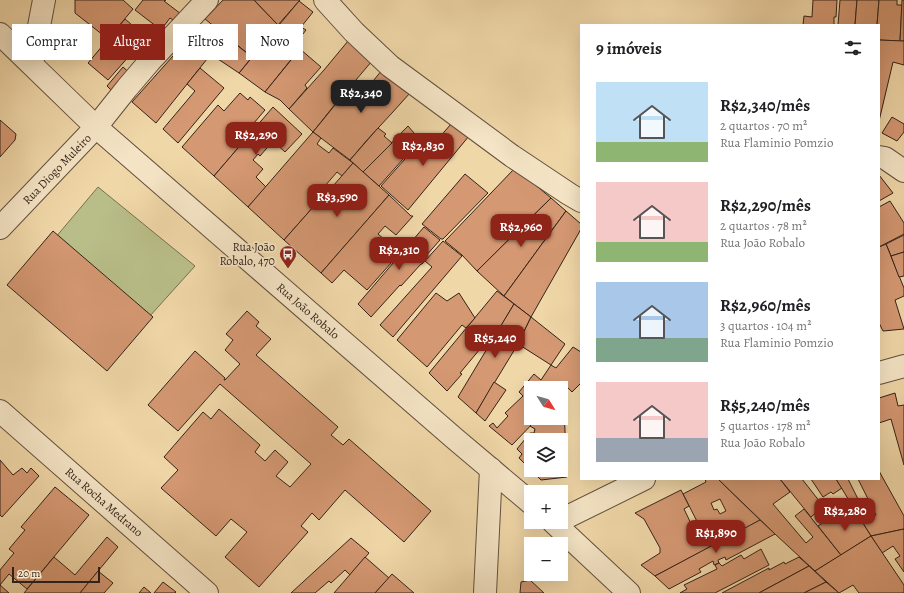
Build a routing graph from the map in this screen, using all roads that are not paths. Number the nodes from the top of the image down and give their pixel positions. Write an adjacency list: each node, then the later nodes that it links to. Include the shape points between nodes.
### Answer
1 (44, 0): 5 (street)
2 (207, 0): 6 (street, Rua Diogo Muleiro, via 150,62)
3 (325, 0): 9 (street, via 390,66 512,156)
4 (0, 34): 5 (street, Rua João Robalo)
5 (32, 64): 6 (street, Rua João Robalo)
6 (96, 127): 10 (street, Rua Diogo Muleiro); 14 (street, Rua João Robalo)
7 (880, 157): 8 (street)
8 (904, 171)
9 (580, 200)
10 (0, 228)
11 (904, 366): 12 (street)
12 (880, 374)
13 (0, 411): 19 (street, Rua Rocha Medrano)
14 (491, 469): 16 (street, Rua João Robalo); 20 (street)
15 (642, 480): 17 (street)
16 (524, 497)
17 (568, 516)
18 (563, 529): 21 (street)
19 (207, 593)
20 (485, 593)
21 (629, 593)

